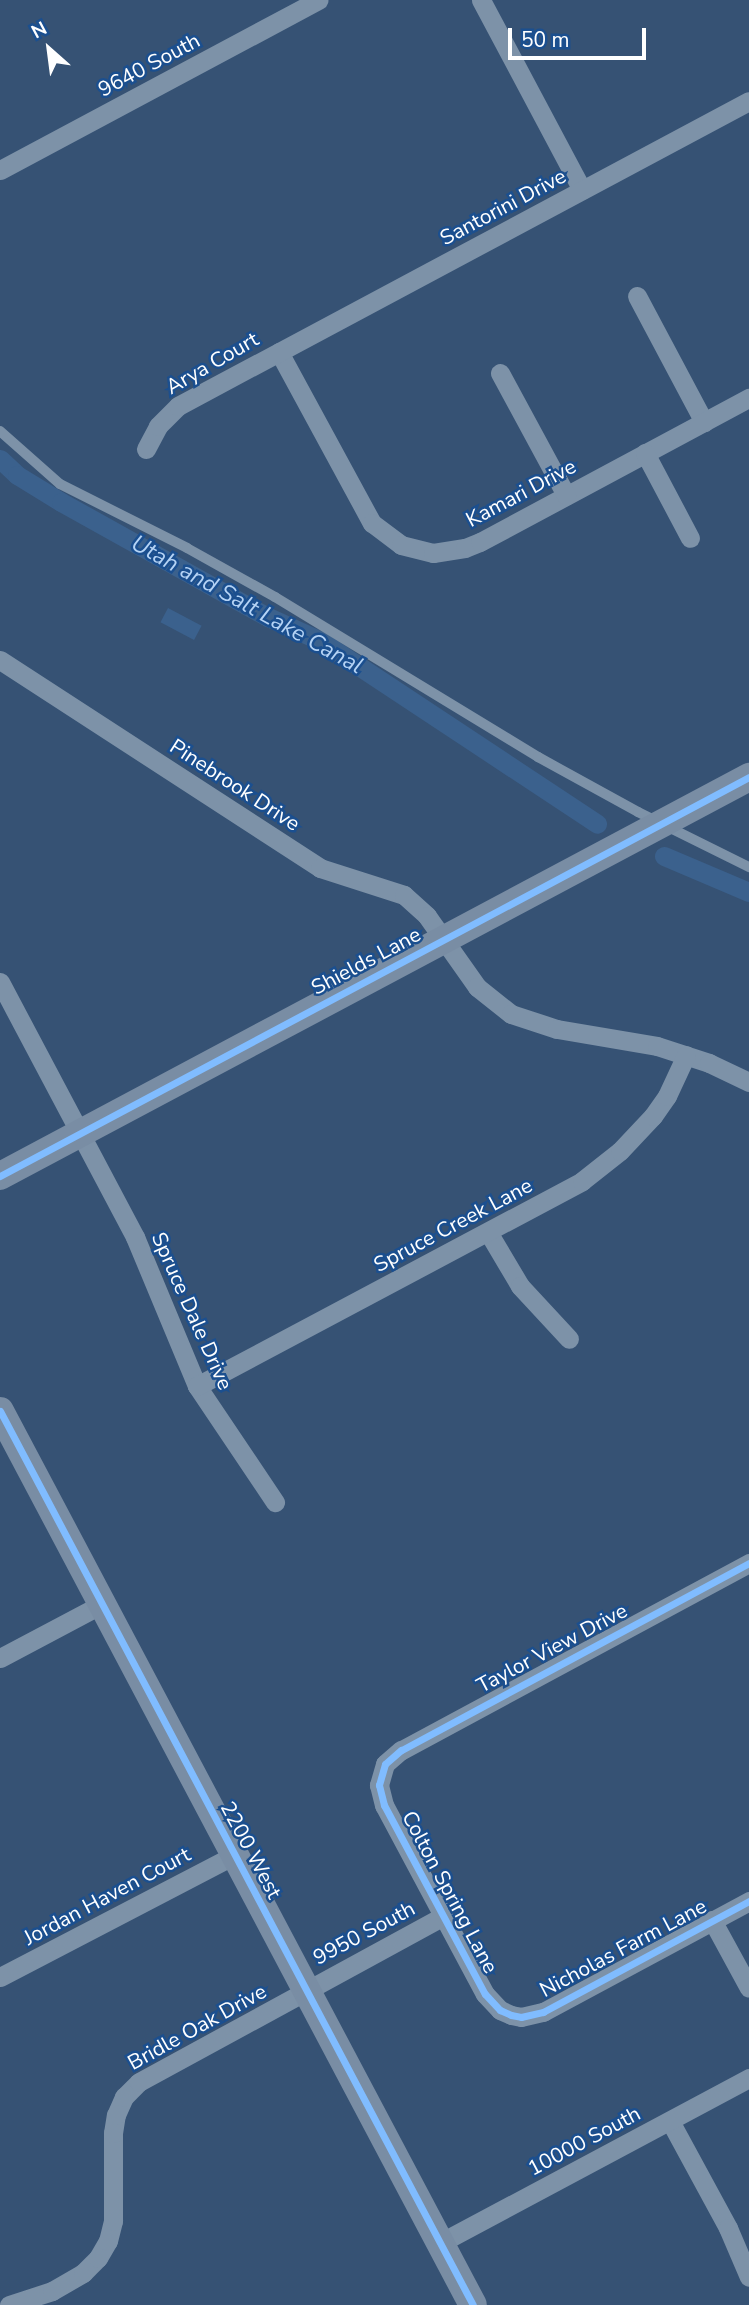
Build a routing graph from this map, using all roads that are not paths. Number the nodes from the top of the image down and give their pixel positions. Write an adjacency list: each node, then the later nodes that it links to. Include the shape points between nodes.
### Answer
1 (318, 0): 4 (street, 9640 South)
2 (481, 0): 5 (street)
3 (749, 101): 5 (street, Santorini Drive)
4 (0, 170)
5 (582, 190): 7 (street, Santorini Drive)
6 (637, 296): 10 (street)
7 (279, 352): 12 (street, Arya Court, via 178,406 158,426); 14 (street, Kamari Drive, via 362,508 372,523 401,545 433,553 465,548)
8 (500, 373): 14 (street)
9 (749, 398): 10 (street, Kamari Drive)
10 (704, 422): 13 (street, Kamari Drive)
11 (0, 431): 18 (lane, via 60,484 275,597 538,757)
12 (146, 449)
13 (645, 453): 14 (street, Kamari Drive); 15 (street)
14 (566, 495)
15 (690, 538)
16 (0, 660): 20 (street, Pinebrook Drive, via 320,868 404,895 418,905)
17 (749, 777): 18 (street, Shields Lane)
18 (661, 825): 19 (lane); 20 (street, Shields Lane)
19 (749, 867)
20 (442, 940): 22 (street, Pinebrook Drive, via 477,987 511,1014 557,1029); 24 (street, Shields Lane)
21 (0, 982): 24 (street, Spruce Dale Drive)
22 (686, 1055): 23 (street, Pinebrook Drive); 26 (street, Spruce Creek Lane, via 667,1096 620,1151 582,1181)
23 (749, 1082)
24 (79, 1133): 25 (street, Shields Lane); 28 (street, Spruce Dale Drive, via 135,1237)
25 (0, 1176)
26 (488, 1232): 27 (street, via 520,1286); 28 (street, Spruce Creek Lane)
27 (569, 1339)
28 (197, 1385): 30 (street, Spruce Dale Drive)
29 (0, 1411): 32 (street, 2200 West)
30 (275, 1502)
31 (749, 1563): 34 (street, Taylor View Drive, via 401,1750)
32 (100, 1605): 33 (street); 35 (street, 2200 West)
33 (0, 1658)
34 (381, 1774): 37 (street, Colton Spring Lane, via 384,1805)
35 (234, 1855): 39 (street, Jordan Haven Court); 41 (street, 2200 West)
36 (749, 1901): 38 (street, Nicholas Farm Lane)
37 (443, 1916): 41 (street, 9950 South); 42 (street, Colton Spring Lane, via 485,1994)
38 (712, 1920): 40 (street); 42 (street, Nicholas Farm Lane, via 543,2012)
39 (0, 1977)
40 (749, 1988)
41 (308, 1990): 45 (street, 2200 West); 47 (street, Bridle Oak Drive, via 156,2071 124,2097 113,2133 113,2221 108,2241 83,2273 52,2291)
42 (511, 2015)
43 (749, 2078): 44 (street, 10000 South)
44 (670, 2120): 45 (street, 10000 South); 46 (street)
45 (440, 2244): 48 (street, 2200 West)
46 (749, 2277)
47 (9, 2305)
48 (473, 2305)

